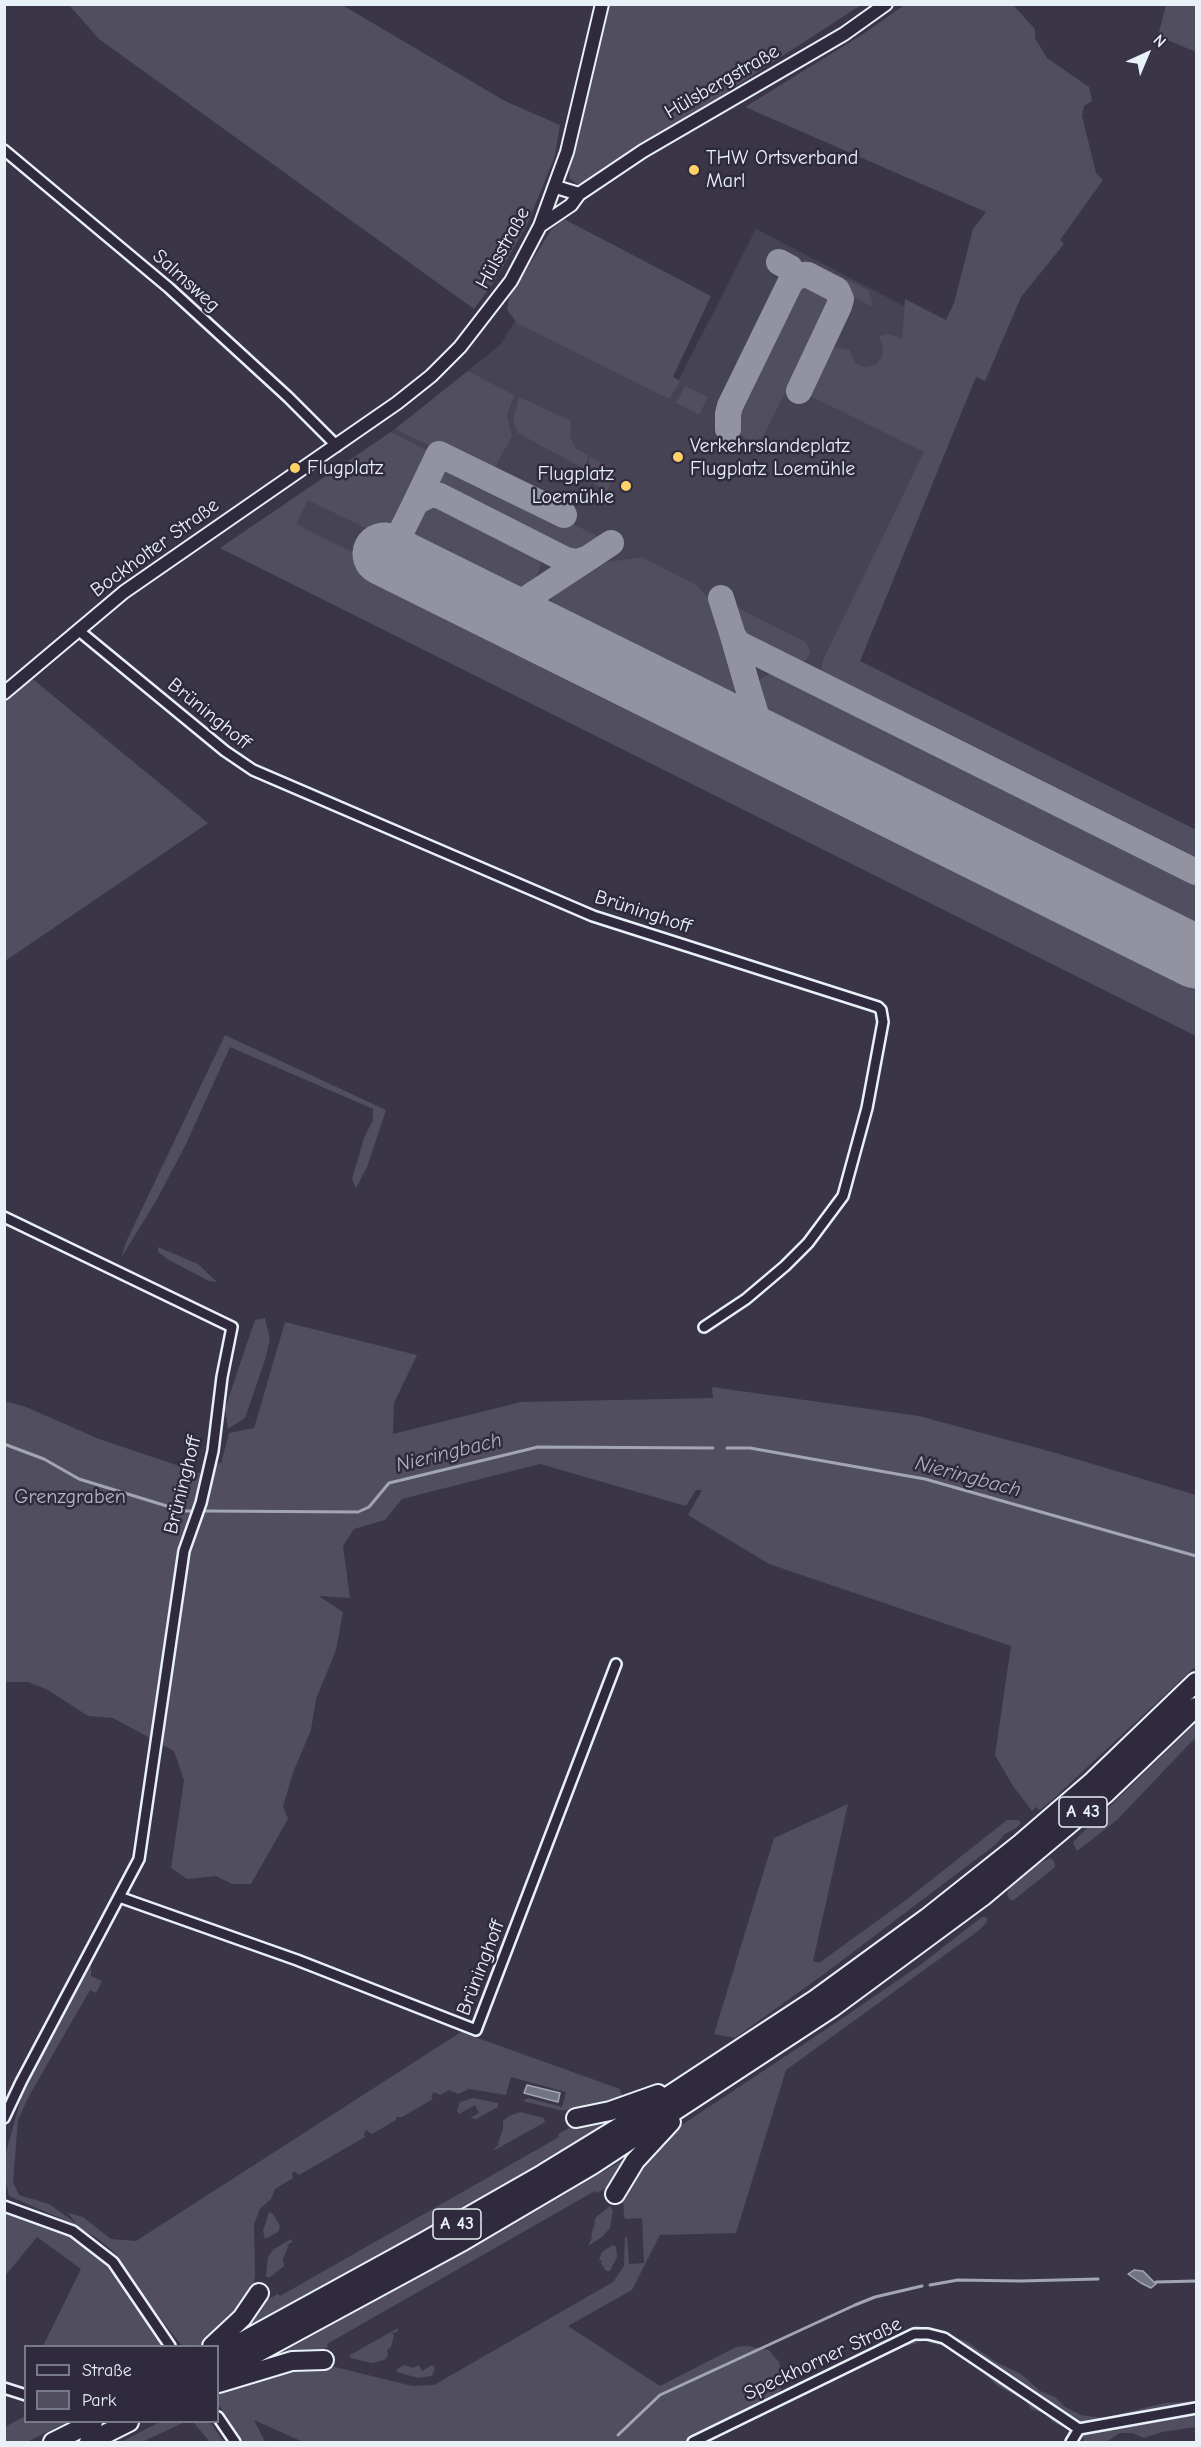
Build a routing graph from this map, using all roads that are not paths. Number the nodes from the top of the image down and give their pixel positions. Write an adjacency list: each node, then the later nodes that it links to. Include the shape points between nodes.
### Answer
1 (602, 4): 4 (street, Hülsstraße)
2 (886, 4): 5 (street, Hülsbergstraße, via 844,34 643,151)
3 (4, 150): 7 (street, Salmsweg, via 169,288)
4 (556, 187): 5 (street); 6 (street, Hülsstraße)
5 (579, 194): 6 (street, Hülsbergstraße, via 571,205)
6 (540, 226): 7 (street, Hülsstraße, via 511,281 460,348 431,376)
7 (337, 446): 8 (street, Bockholter Straße, via 124,592)
8 (78, 630): 9 (street, Bockholter Straße); 11 (street, Brüninghoff, via 253,770 593,916 878,1006 882,1022 869,1097 843,1196 808,1243 785,1266)
9 (4, 693)
10 (4, 1217): 15 (street, Brüninghoff, via 232,1327 213,1451 184,1551 139,1859)
11 (704, 1327)
12 (616, 1664): 15 (street, Brüninghoff, via 476,2030 297,1960)
13 (1197, 1682): 16 (highway, A 43, via 1020,1844 927,1918 816,1999)
14 (1197, 1707): 17 (highway, A 43, via 1106,1793 982,1898 833,2007)
15 (119, 1897): 18 (street, Brüninghoff)
16 (690, 2082): 19 (highway, via 610,2111); 25 (highway, A 43, via 543,2174)
17 (689, 2102): 20 (highway, via 635,2161); 27 (highway, A 43, via 473,2235)
18 (4, 2118)
19 (576, 2118)
20 (615, 2194)
21 (4, 2206): 23 (street, via 73,2231 113,2262)
22 (259, 2293): 24 (highway, via 242,2318)
23 (169, 2345)
24 (213, 2345)
25 (219, 2354)
26 (324, 2360): 28 (highway, via 291,2361)
27 (219, 2373)
28 (219, 2383)
29 (4, 2388): 30 (street)
30 (24, 2395)
31 (1197, 2408): 35 (street)
32 (219, 2418): 38 (street)
33 (89, 2423): 36 (highway)
34 (125, 2423): 37 (highway)
35 (1079, 2429): 39 (street, Speckhorner Straße, via 944,2338 914,2334); 40 (street)
36 (53, 2442)
37 (89, 2442)
38 (235, 2442)
39 (693, 2442)
40 (1071, 2442)

